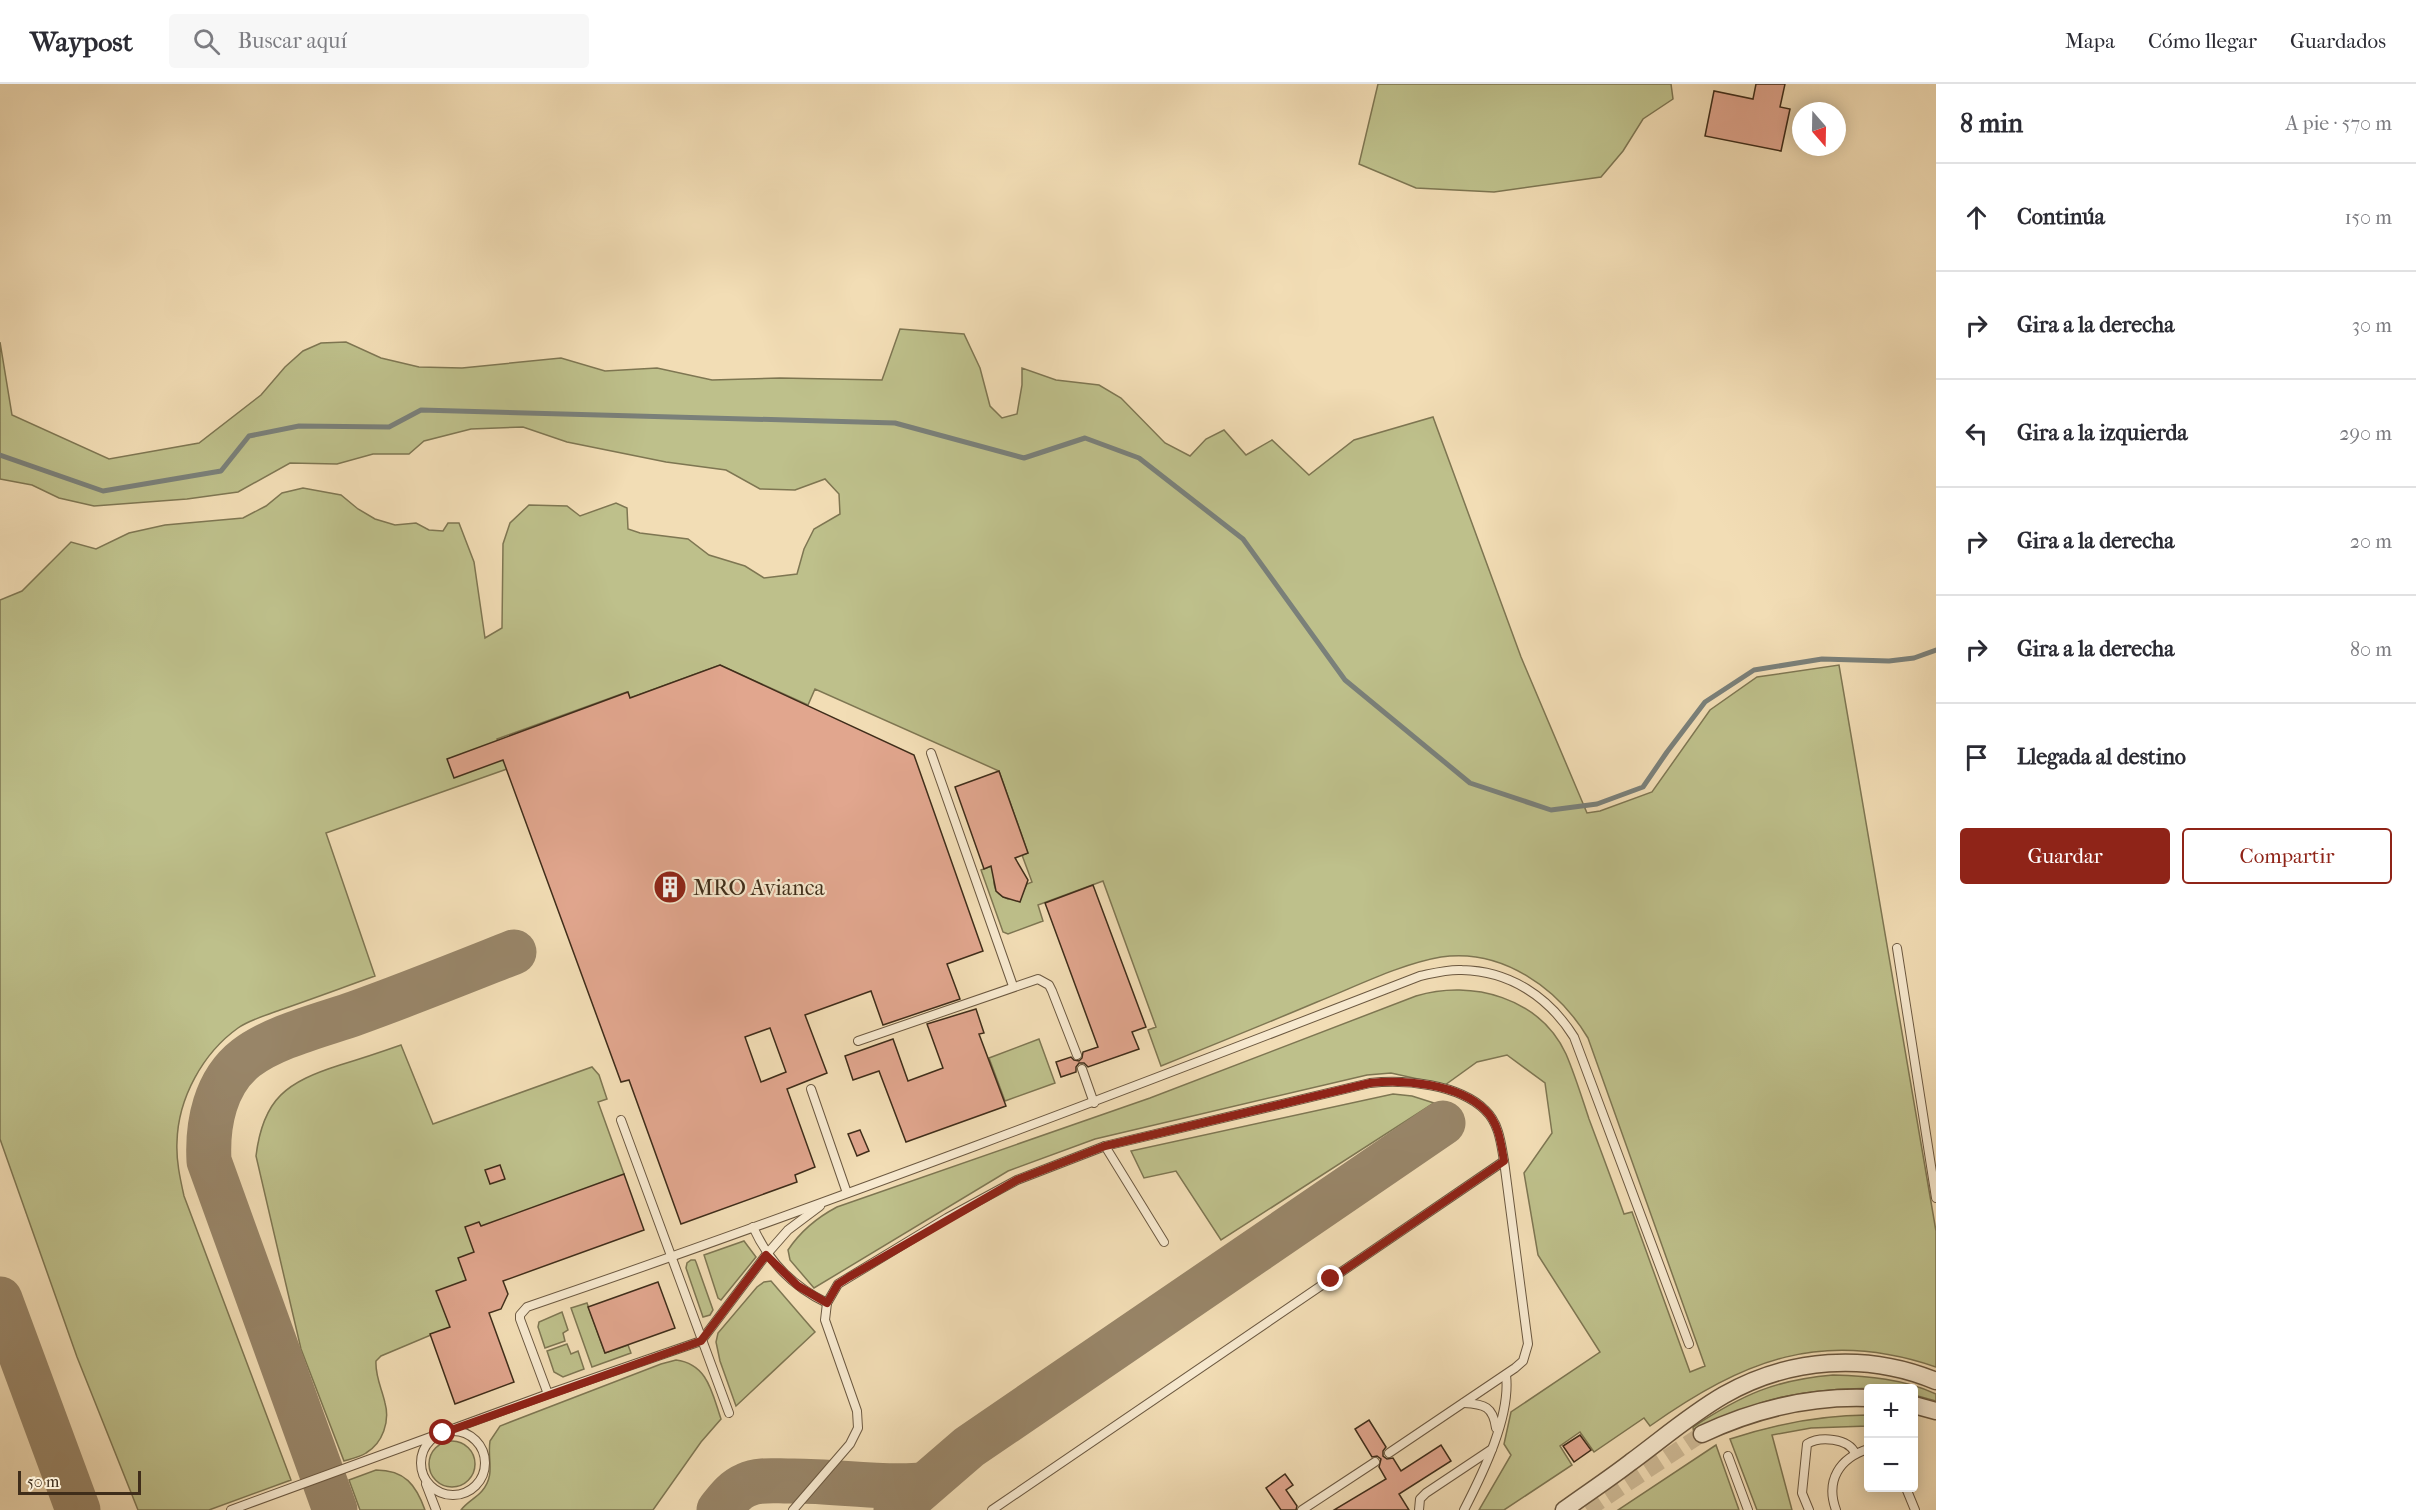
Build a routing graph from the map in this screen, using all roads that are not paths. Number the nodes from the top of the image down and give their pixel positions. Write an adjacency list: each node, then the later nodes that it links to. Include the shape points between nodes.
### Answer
1 (931, 753): 3 (lane)
2 (1897, 948): 13 (lane)
3 (1013, 986): 4 (lane); 5 (lane, via 1038,979 1049,985)
4 (858, 1041)
5 (1077, 1054)
6 (1082, 1070): 8 (lane)
7 (811, 1089): 12 (lane)
8 (1094, 1103): 12 (lane); 21 (lane, via 1420,976 1462,970 1502,977 1554,1009 1574,1037)
9 (621, 1120): 18 (lane)
10 (1105, 1146): 11 (lane, via 1395,1080 1432,1085 1485,1110 1500,1137); 16 (lane); 19 (lane, via 1017,1180 947,1218 838,1284)
11 (1504, 1161): 22 (lane, via 1528,1344 1523,1361); 45 (lane)
12 (847, 1193): 14 (lane)
13 (1936, 1198)
14 (827, 1200): 15 (lane); 17 (lane, via 788,1230)
15 (753, 1227): 17 (lane); 18 (lane)
16 (1164, 1242)
17 (766, 1255): 19 (lane, via 798,1286); 20 (lane)
18 (671, 1258): 20 (lane); 24 (lane, via 523,1310 520,1319)
19 (827, 1303): 44 (lane, via 825,1320 857,1411 858,1428 850,1444)
20 (701, 1341): 24 (lane); 29 (lane)
21 (1689, 1344)
22 (1506, 1375): 26 (lane); 30 (lane, via 1506,1395)
23 (1936, 1381): 49 (street, via 1917,1372 1833,1362 1804,1365 1744,1385 1679,1426)
24 (548, 1394): 31 (lane)
25 (1864, 1398): 32 (street, via 1766,1409)
26 (1464, 1403): 30 (lane, via 1486,1407 1495,1419); 36 (lane)
27 (1918, 1406): 28 (street)
28 (1936, 1411)
29 (729, 1413)
30 (1497, 1432): 34 (lane)
31 (443, 1433): 33 (lane); 40 (lane, via 434,1437 422,1453); 40 (lane, via 459,1432 480,1446 485,1462 480,1480 466,1492 448,1495 432,1487)
32 (1702, 1434)
33 (416, 1443): 40 (lane); 42 (lane)
34 (1492, 1448): 47 (lane, via 1426,1493 1420,1499); 48 (lane)
35 (1864, 1450): 37 (lane)
36 (1389, 1453)
37 (1855, 1453): 51 (lane, via 1839,1440 1807,1444 1802,1493); 52 (lane, via 1833,1479 1832,1500)
38 (1728, 1456): 50 (lane)
39 (1375, 1462): 46 (lane)
40 (422, 1472): 43 (lane)
41 (1908, 1492): 53 (lane)
42 (231, 1510)
43 (436, 1510)
44 (793, 1510)
45 (992, 1510)
46 (1302, 1510)
47 (1419, 1510)
48 (1464, 1510)
49 (1564, 1510)
50 (1748, 1510)
51 (1809, 1510)
52 (1836, 1510)
53 (1915, 1510)

